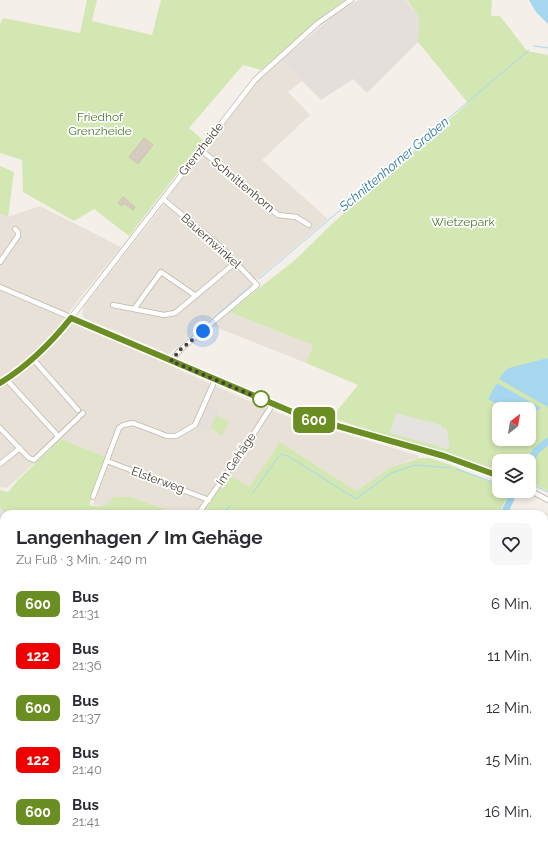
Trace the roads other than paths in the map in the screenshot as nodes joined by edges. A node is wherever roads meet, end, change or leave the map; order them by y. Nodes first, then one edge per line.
1 (351, 0) edge
2 (200, 150) junction
3 (163, 199) junction
4 (309, 225) dead end
5 (15, 229) dead end
6 (0, 262) edge
7 (236, 262) junction
8 (0, 288) edge
9 (196, 296) junction
10 (113, 305) dead end
11 (134, 309) junction
12 (71, 318) junction
13 (33, 359) junction
14 (171, 361) junction
15 (6, 379) junction
16 (215, 380) junction
17 (0, 382) edge
18 (273, 404) junction
19 (78, 410) dead end
20 (83, 413) dead end
21 (0, 428) edge
22 (58, 436) junction
23 (20, 448) junction
24 (107, 461) junction
25 (0, 464) edge
26 (492, 473) edge
27 (536, 494) edge
28 (93, 497) dead end
29 (209, 500) junction
30 (548, 500) edge
31 (201, 510) edge

1 - 2 street, Grenzheide
2 - 3 street, Grenzheide
2 - 4 street, Schnittenhorn
3 - 7 street, Bauernwinkel
3 - 12 street, Grenzheide
5 - 6 street
7 - 9 street
7 - 14 street, Bauernwinkel
8 - 12 street
9 - 11 street
9 - 11 street
10 - 11 street
12 - 13 street, Grenzheide
12 - 14 street
13 - 15 street, Grenzheide
13 - 19 street
14 - 16 street
15 - 17 street, Grenzheide
15 - 22 street
16 - 18 street
16 - 24 street
18 - 26 street
18 - 29 street, Im Gehäge
20 - 22 street
21 - 23 street
22 - 23 street
23 - 25 street
24 - 28 street
24 - 29 street, Elsterweg
27 - 30 street
29 - 31 street, Im Gehäge

